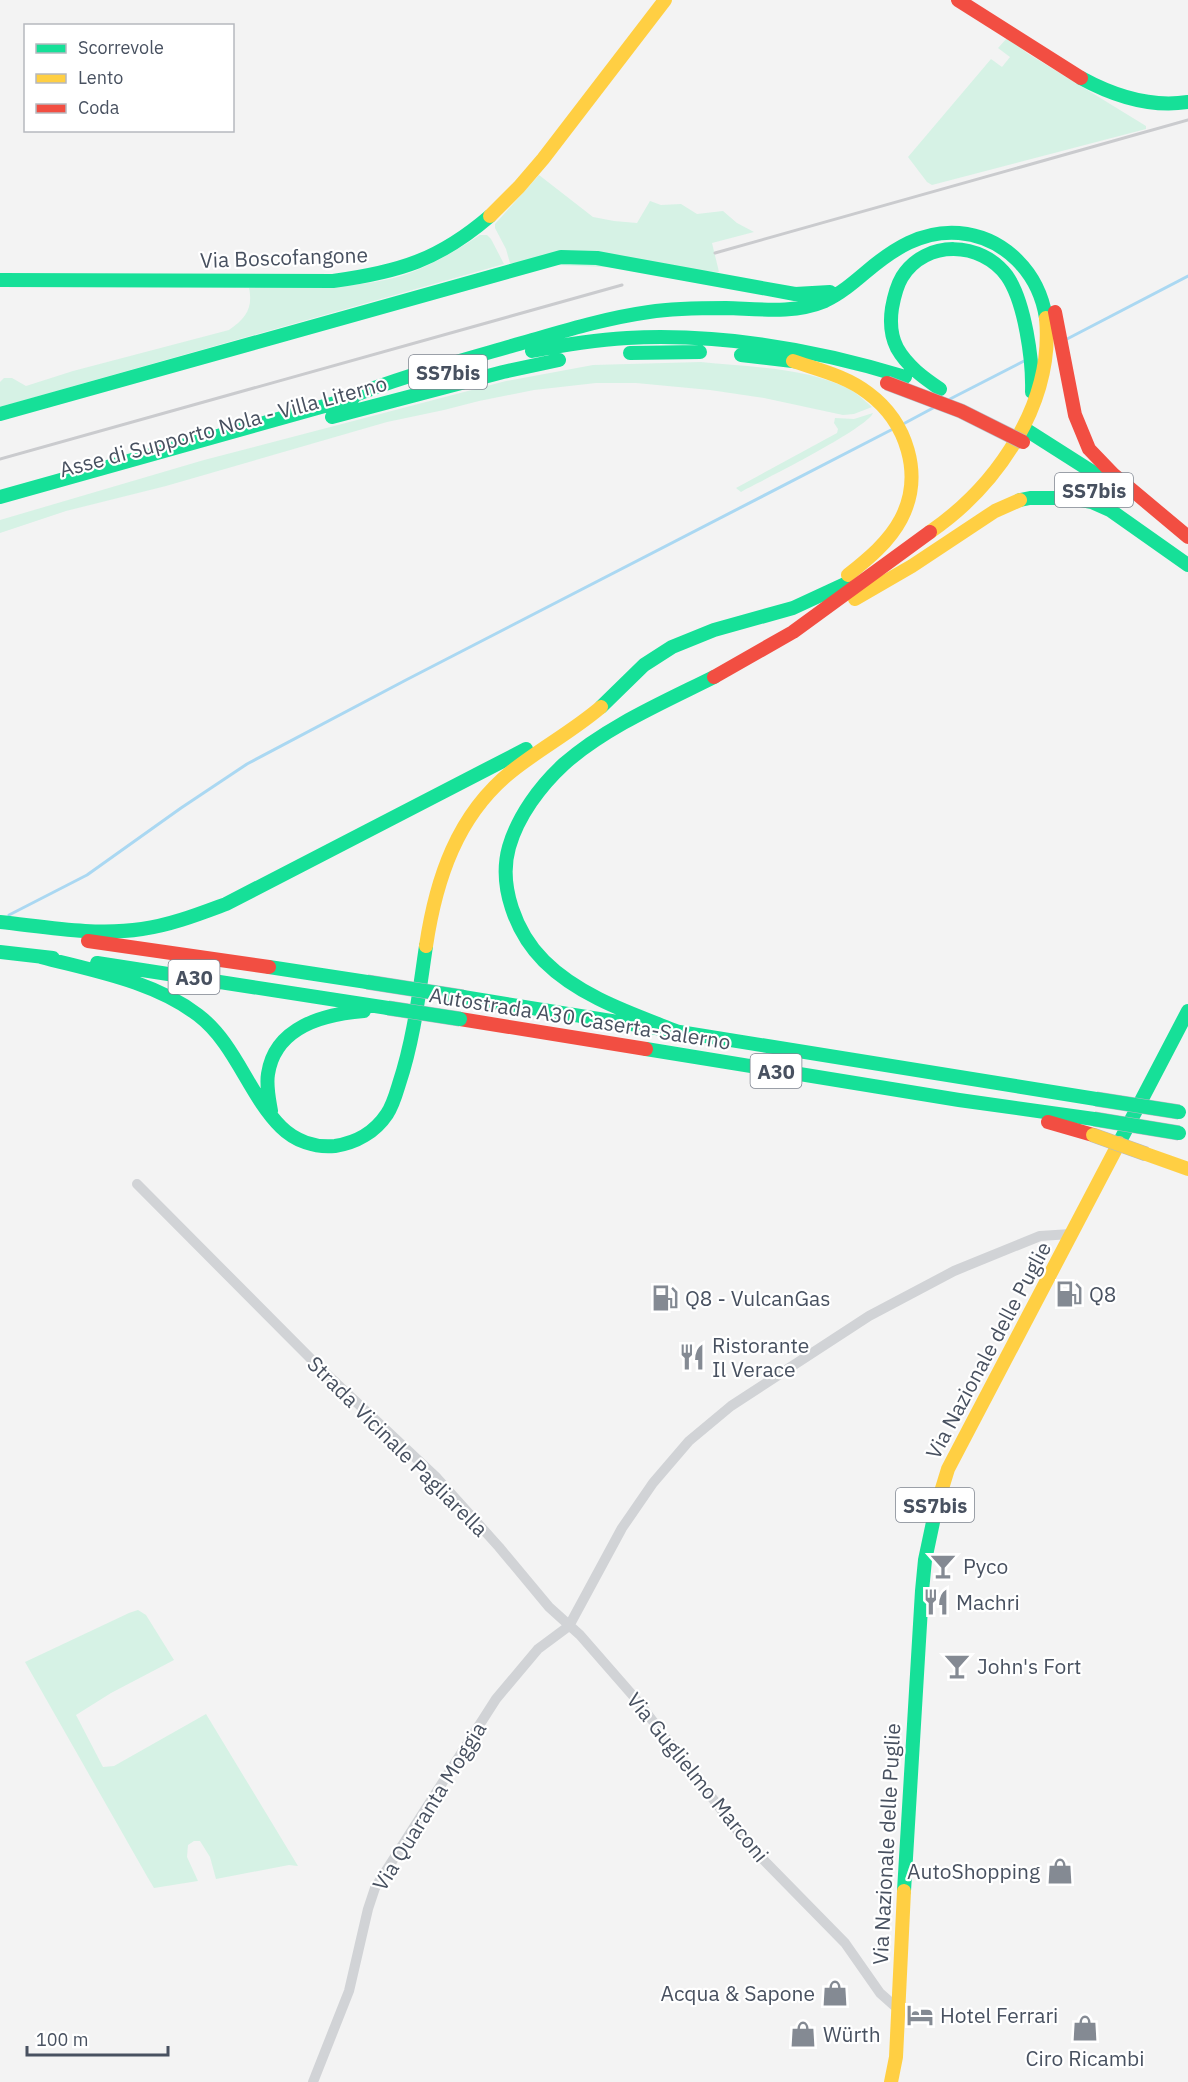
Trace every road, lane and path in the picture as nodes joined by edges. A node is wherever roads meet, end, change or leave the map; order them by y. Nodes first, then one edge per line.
1 (665, 0) edge
2 (958, 0) edge
3 (1188, 102) edge
4 (0, 280) edge
5 (858, 280) junction
6 (1049, 311) junction
7 (619, 353) dead end
8 (568, 359) dead end
9 (793, 361) junction
10 (911, 374) junction
11 (340, 401) junction
12 (0, 414) edge
13 (1025, 431) junction
14 (1092, 473) junction
15 (0, 497) edge
16 (0, 510) edge
17 (1173, 526) junction
18 (1188, 537) edge
19 (1161, 544) junction
20 (1188, 552) edge
21 (884, 564) junction
22 (1188, 565) edge
23 (809, 602) junction
24 (817, 617) junction
25 (572, 728) junction
26 (617, 728) junction
27 (537, 754) junction
28 (0, 922) edge
29 (35, 931) junction
30 (0, 932) edge
31 (0, 952) edge
32 (41, 957) junction
33 (388, 1008) junction
34 (1188, 1011) edge
35 (676, 1031) junction
36 (988, 1104) junction
37 (1184, 1113) edge
38 (272, 1117) junction
39 (1184, 1133) edge
40 (1188, 1169) edge
41 (137, 1184) dead end
42 (1071, 1234) junction
43 (569, 1626) junction
44 (898, 2009) junction
45 (896, 2057) junction
46 (313, 2082) edge
47 (891, 2082) edge
48 (901, 2082) edge

1 - 4 main road, Via Boscofangone
2 - 3 main road
5 - 6 main road
5 - 11 main road
5 - 12 main road
6 - 13 main road
6 - 17 main road
7 - 9 main road, Asse di Supporto Nola - Villa Literno / SS7bis
8 - 16 main road, Asse di Supporto Nola - Villa Literno / SS7bis
9 - 13 main road, Asse di Supporto Nola - Villa Literno / SS7bis, bridge
9 - 23 main road
10 - 11 main road, Asse di Supporto Nola - Villa Literno / SS7bis
10 - 13 main road, Asse di Supporto Nola - Villa Literno / SS7bis
10 - 13 main road
11 - 15 main road, Asse di Supporto Nola - Villa Literno / SS7bis
13 - 14 main road, Asse di Supporto Nola - Villa Literno / SS7bis
13 - 19 main road, Asse di Supporto Nola - Villa Literno / SS7bis
13 - 21 main road
14 - 17 main road, SS7bis
14 - 20 main road, SS7bis
17 - 18 main road, SS7bis
19 - 22 main road, SS7bis
19 - 24 main road
21 - 23 main road
21 - 24 main road
23 - 25 main road
24 - 26 main road
25 - 27 main road
25 - 29 main road
26 - 27 main road
26 - 35 main road
27 - 38 main road
28 - 29 main road
29 - 30 main road, Autostrada A30 Caserta-Salerno / A30
29 - 35 main road, Autostrada A30 Caserta-Salerno / A30, bridge
31 - 32 main road, Autostrada A30 Caserta-Salerno / A30
32 - 33 main road, Autostrada A30 Caserta-Salerno / A30
32 - 38 main road
33 - 36 main road, Autostrada A30 Caserta-Salerno / A30, bridge
33 - 38 main road
34 - 42 main road, Via Nazionale delle Puglie / SS7bis
35 - 37 main road, Autostrada A30 Caserta-Salerno / A30, bridge
36 - 39 main road, Autostrada A30 Caserta-Salerno / A30, bridge
36 - 40 main road, bridge
41 - 43 street, Strada Vicinale Pagliarella
42 - 43 street
42 - 44 main road, Via Nazionale delle Puglie / SS7bis
43 - 44 street, Via Guglielmo Marconi
43 - 46 street, Via Quaranta Moggia
44 - 45 main road, Via Nazionale delle Puglie / SS7bis
45 - 47 main road, Via Nazionale delle Puglie / SS7bis
45 - 48 main road, Via Nazionale delle Puglie / SS7bis

